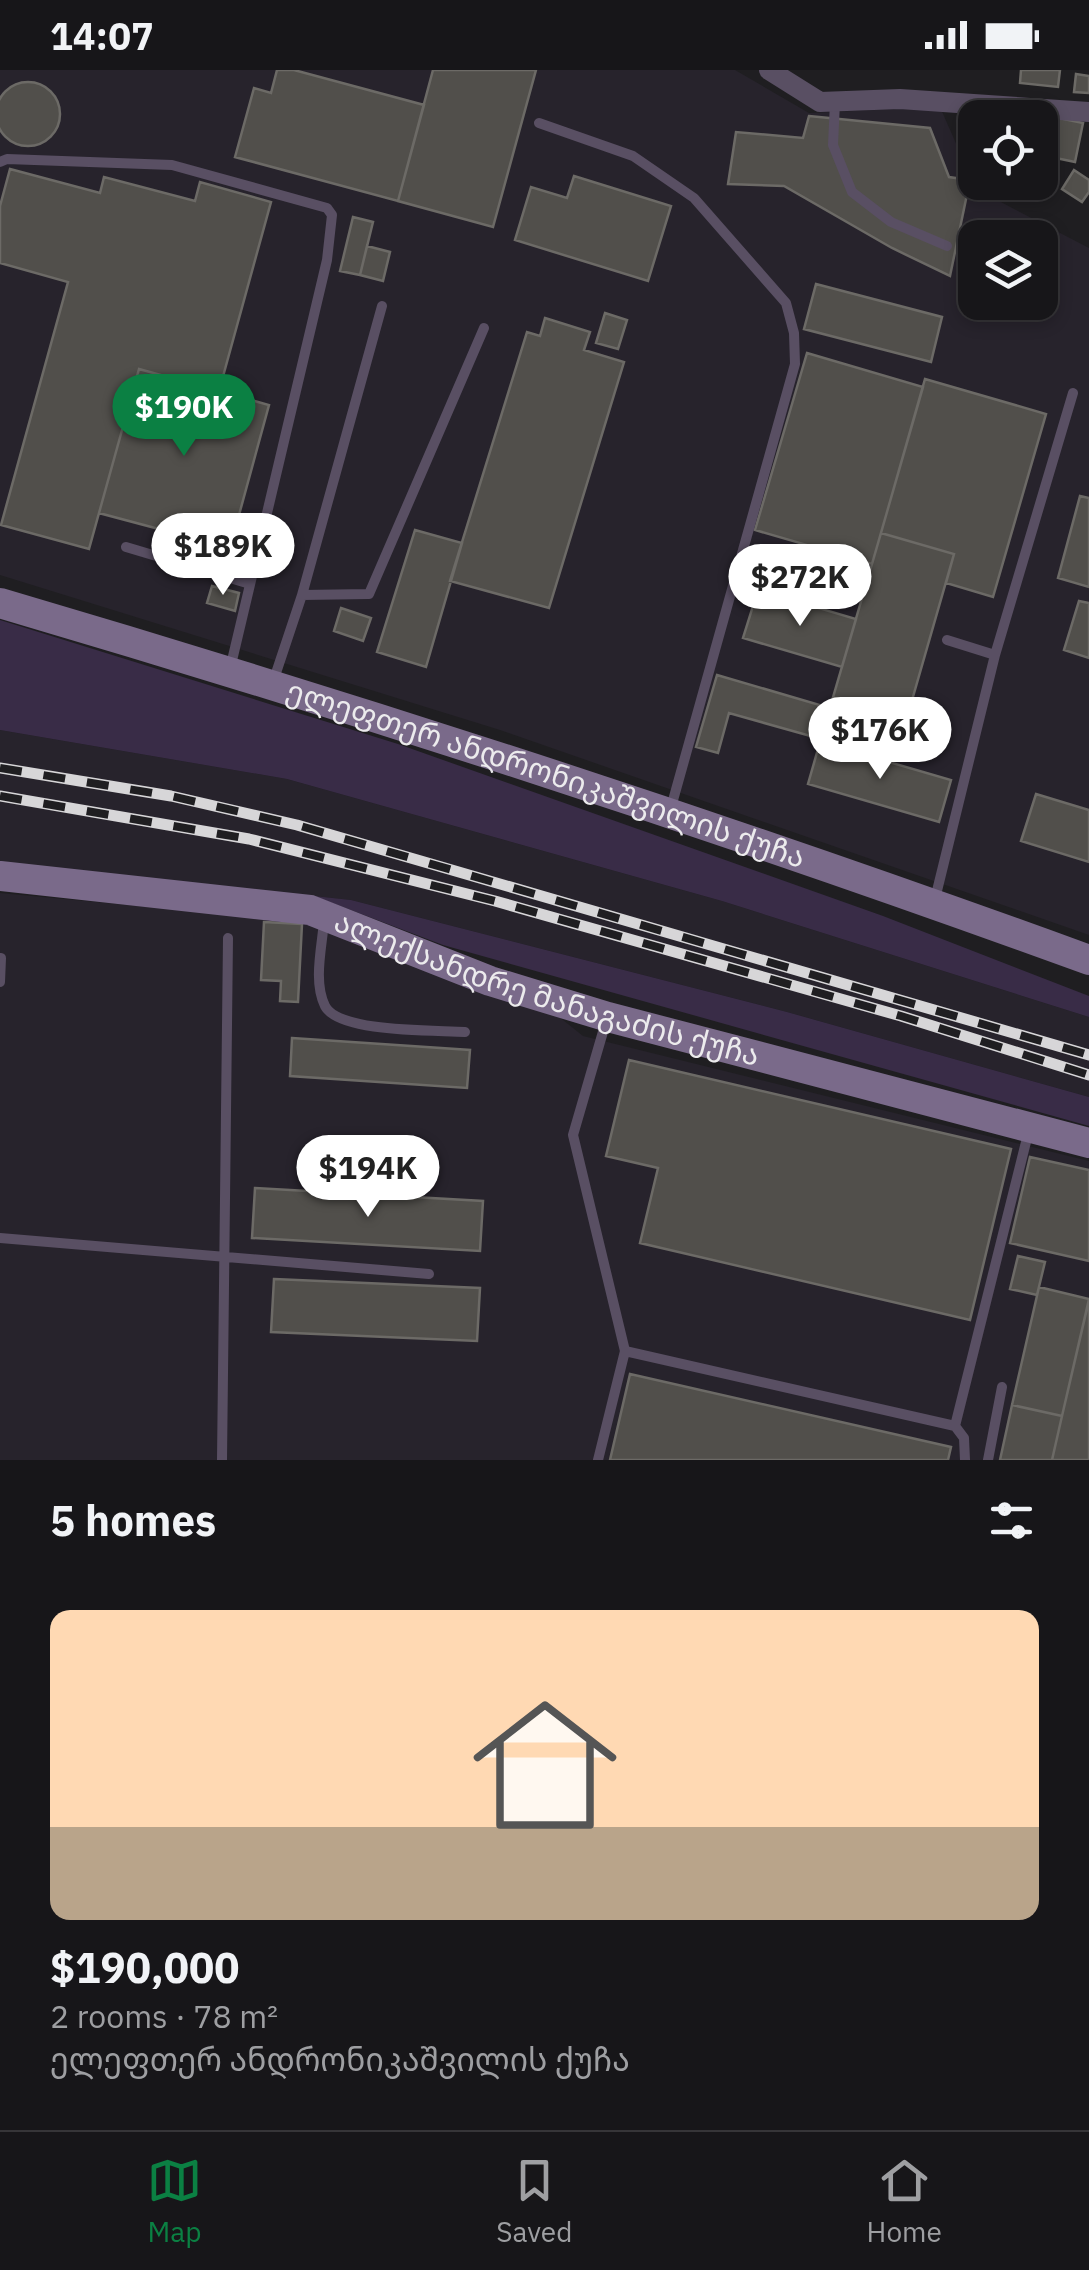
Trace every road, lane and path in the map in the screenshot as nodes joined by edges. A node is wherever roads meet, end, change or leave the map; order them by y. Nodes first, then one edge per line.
1 (769, 70) edge
2 (835, 101) junction
3 (1089, 112) edge
4 (539, 122) dead end
5 (0, 162) edge
6 (947, 246) dead end
7 (382, 306) dead end
8 (484, 328) dead end
9 (1074, 393) dead end
10 (126, 547) dead end
11 (250, 584) junction
12 (302, 595) junction
13 (0, 602) edge
14 (947, 640) dead end
15 (995, 655) junction
16 (230, 670) junction
17 (272, 684) junction
18 (670, 812) junction
19 (0, 876) edge
20 (934, 904) junction
21 (325, 915) junction
22 (228, 938) dead end
23 (1, 958) edge
24 (1089, 960) edge
25 (0, 982) edge
26 (608, 1017) junction
27 (465, 1032) dead end
28 (1030, 1128) junction
29 (1089, 1143) edge
30 (0, 1238) edge
31 (222, 1256) junction
32 (430, 1274) dead end
33 (625, 1352) junction
34 (1002, 1387) dead end
35 (955, 1426) junction
36 (222, 1460) edge
37 (598, 1460) edge
38 (965, 1460) edge
39 (988, 1460) edge

1 - 2 street
2 - 3 street
2 - 6 lane
4 - 18 lane
5 - 11 lane
7 - 12 lane
8 - 12 lane
9 - 15 lane
10 - 11 lane
11 - 16 lane
12 - 17 lane
13 - 16 main road, ელეფთერ ანდრონიკაშვილის ქუჩა
14 - 15 lane
15 - 20 lane
16 - 17 main road, ელეფთერ ანდრონიკაშვილის ქუჩა
17 - 18 main road, ელეფთერ ანდრონიკაშვილის ქუჩა
18 - 20 main road, ელეფთერ ანდრონიკაშვილის ქუჩა
19 - 21 main road, ალექსანდრე მანაგაძის ქუჩა
20 - 24 main road, ელეფთერ ანდრონიკაშვილის ქუჩა
21 - 26 main road, ალექსანდრე მანაგაძის ქუჩა
21 - 27 lane
22 - 31 lane
23 - 25 lane
26 - 28 main road, ალექსანდრე მანაგაძის ქუჩა
26 - 33 lane
28 - 29 main road, ალექსანდრე მანაგაძის ქუჩა
28 - 35 lane
30 - 31 lane
31 - 32 lane
31 - 36 lane
33 - 35 lane
33 - 37 lane
34 - 39 lane
35 - 38 lane

